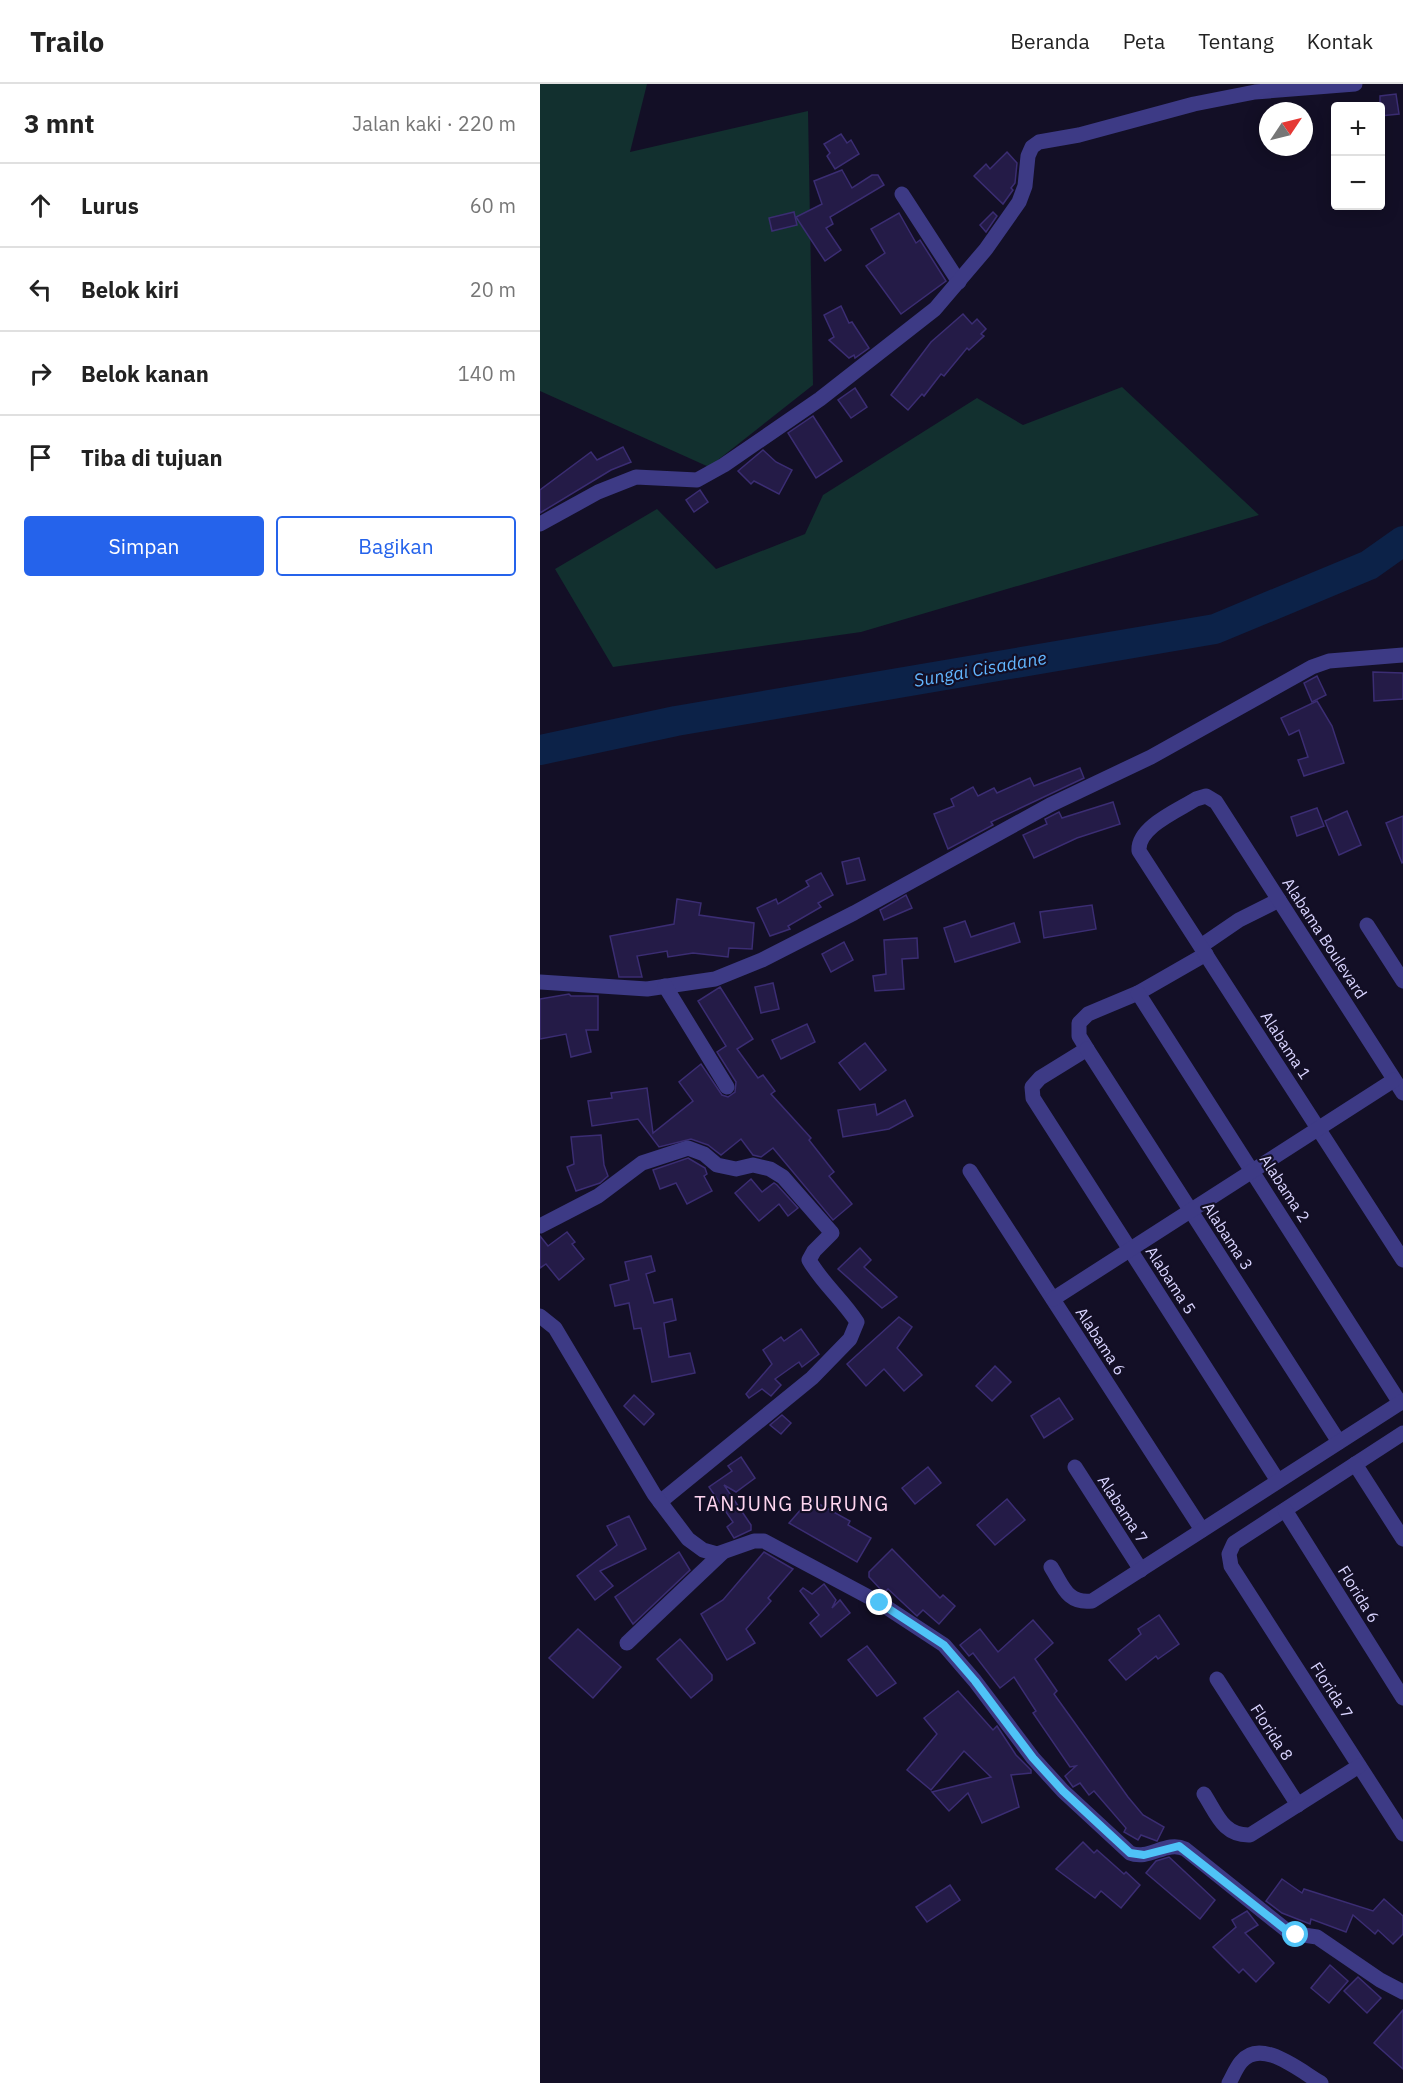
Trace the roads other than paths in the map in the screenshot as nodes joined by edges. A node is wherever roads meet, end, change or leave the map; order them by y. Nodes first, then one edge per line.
1 (1355, 84) edge
2 (902, 194) dead end
3 (959, 282) junction
4 (540, 524) edge
5 (1403, 654) edge
6 (1139, 850) joint
7 (1279, 900) junction
8 (1367, 925) dead end
9 (1204, 950) junction
10 (1403, 981) edge
11 (540, 982) edge
12 (665, 986) junction
13 (1138, 993) junction
14 (1087, 1049) junction
15 (1394, 1080) junction
16 (727, 1087) dead end
17 (1403, 1093) edge
18 (1318, 1128) junction
19 (970, 1171) dead end
20 (1252, 1171) junction
21 (1191, 1211) junction
22 (540, 1226) edge
23 (1130, 1250) junction
24 (1403, 1260) edge
25 (1053, 1299) junction
26 (540, 1316) edge
27 (1402, 1402) edge
28 (1403, 1433) edge
29 (1339, 1442) junction
30 (1355, 1464) junction
31 (1075, 1467) dead end
32 (1278, 1481) junction
33 (660, 1502) junction
34 (1285, 1510) junction
35 (1202, 1530) junction
36 (1403, 1539) edge
37 (722, 1553) junction
38 (1051, 1567) dead end
39 (1141, 1570) junction
40 (627, 1643) dead end
41 (1217, 1679) dead end
42 (1403, 1698) edge
43 (1359, 1766) junction
44 (1204, 1794) dead end
45 (1298, 1805) junction
46 (1403, 1834) edge
47 (1403, 1992) edge
48 (1229, 2083) edge
49 (1321, 2083) edge

1 - 3 street
2 - 3 street
3 - 4 street
5 - 12 street
6 - 7 street, Alabama Boulevard
6 - 9 street, Alabama 1
7 - 9 street
7 - 15 street, Alabama Boulevard
8 - 10 street
9 - 13 street
9 - 18 street, Alabama 1
11 - 12 street
12 - 16 street
13 - 14 street, Alabama 3
13 - 20 street, Alabama 2
14 - 21 street, Alabama 3
14 - 23 street, Alabama 5
15 - 17 street, Alabama Boulevard
15 - 18 street
18 - 20 street
18 - 24 street, Alabama 1
19 - 25 street, Alabama 6
20 - 21 street
20 - 27 street, Alabama 2
21 - 23 street
21 - 29 street, Alabama 3
22 - 33 street
23 - 25 street
23 - 32 street, Alabama 5
25 - 35 street, Alabama 6
26 - 33 street
27 - 29 street
28 - 30 street
29 - 32 street
30 - 34 street
30 - 36 street
31 - 39 street, Alabama 7
32 - 35 street
33 - 37 street
34 - 42 street, Florida 6
34 - 43 street, Florida 7
35 - 39 street
37 - 40 street
37 - 47 street
38 - 39 street
41 - 45 street, Florida 8
43 - 45 street
43 - 46 street, Florida 7
44 - 45 street
48 - 49 street

